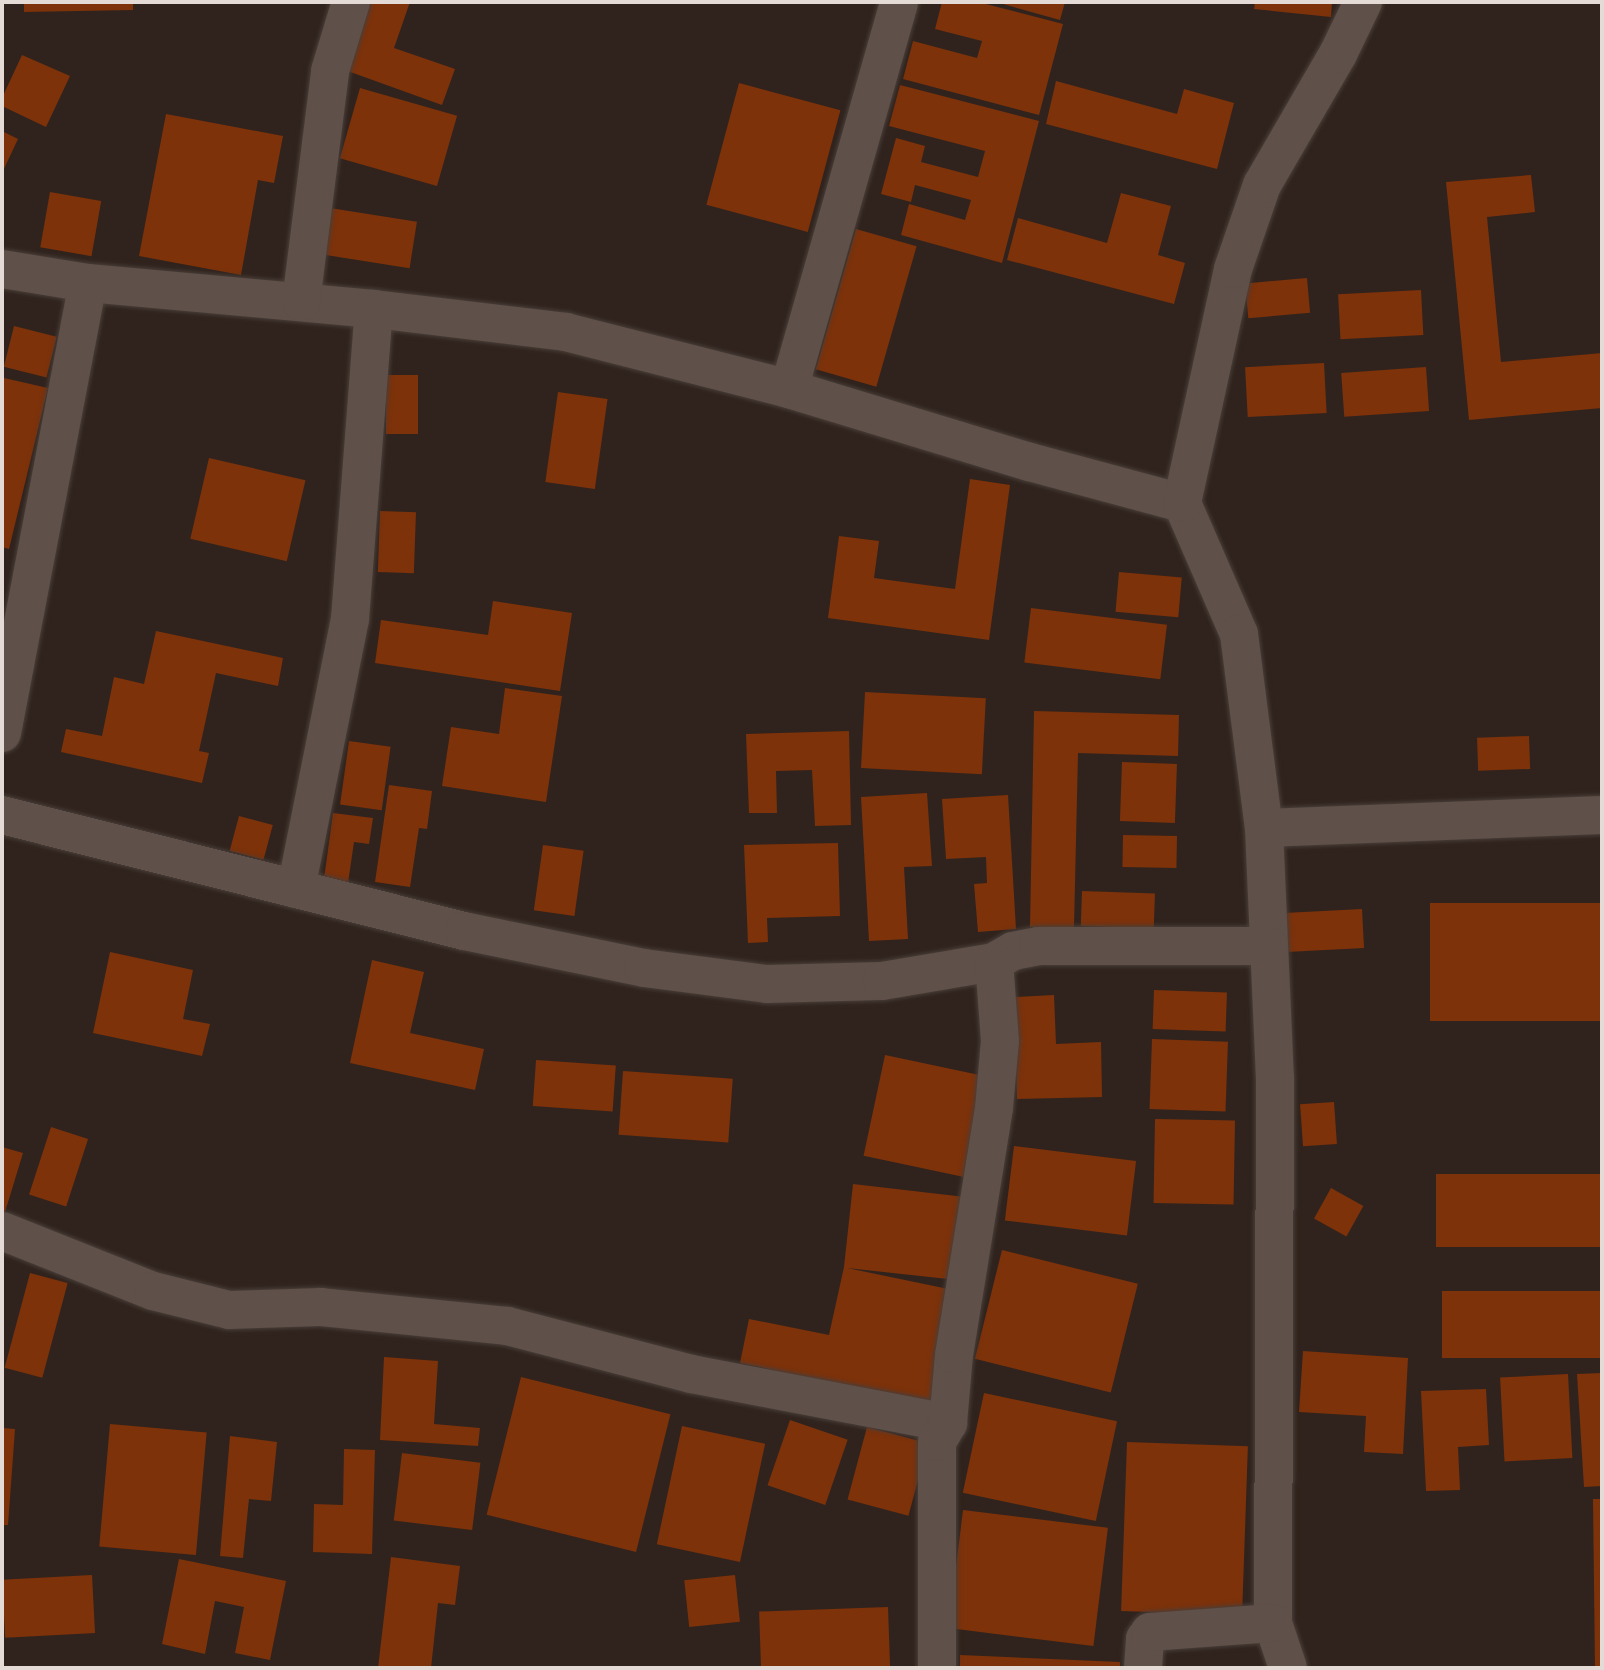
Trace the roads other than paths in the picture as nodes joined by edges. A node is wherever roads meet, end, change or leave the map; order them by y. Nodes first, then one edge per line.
1 (351, 2) edge
2 (900, 2) edge
3 (1363, 2) edge
4 (2, 269) edge
5 (88, 283) junction
6 (301, 302) junction
7 (374, 310) junction
8 (789, 389) junction
9 (1182, 503) junction
10 (2, 733) edge
11 (2, 815) edge
12 (1602, 815) edge
13 (1264, 828) junction
14 (296, 889) junction
15 (1269, 947) junction
16 (995, 962) junction
17 (2, 1231) edge
18 (948, 1423) junction
19 (1273, 1623) junction
20 (937, 1668) edge
21 (1143, 1668) edge
22 (1288, 1668) edge

1 - 6 street
2 - 8 street
3 - 9 street
4 - 5 street
5 - 6 street
5 - 10 street
6 - 7 street
7 - 8 street
7 - 14 street
8 - 9 street
9 - 13 street
11 - 14 street
12 - 13 street
13 - 15 street
14 - 16 street
15 - 16 street
15 - 19 street
16 - 18 street
17 - 18 street
18 - 20 street
19 - 21 street
19 - 22 street

